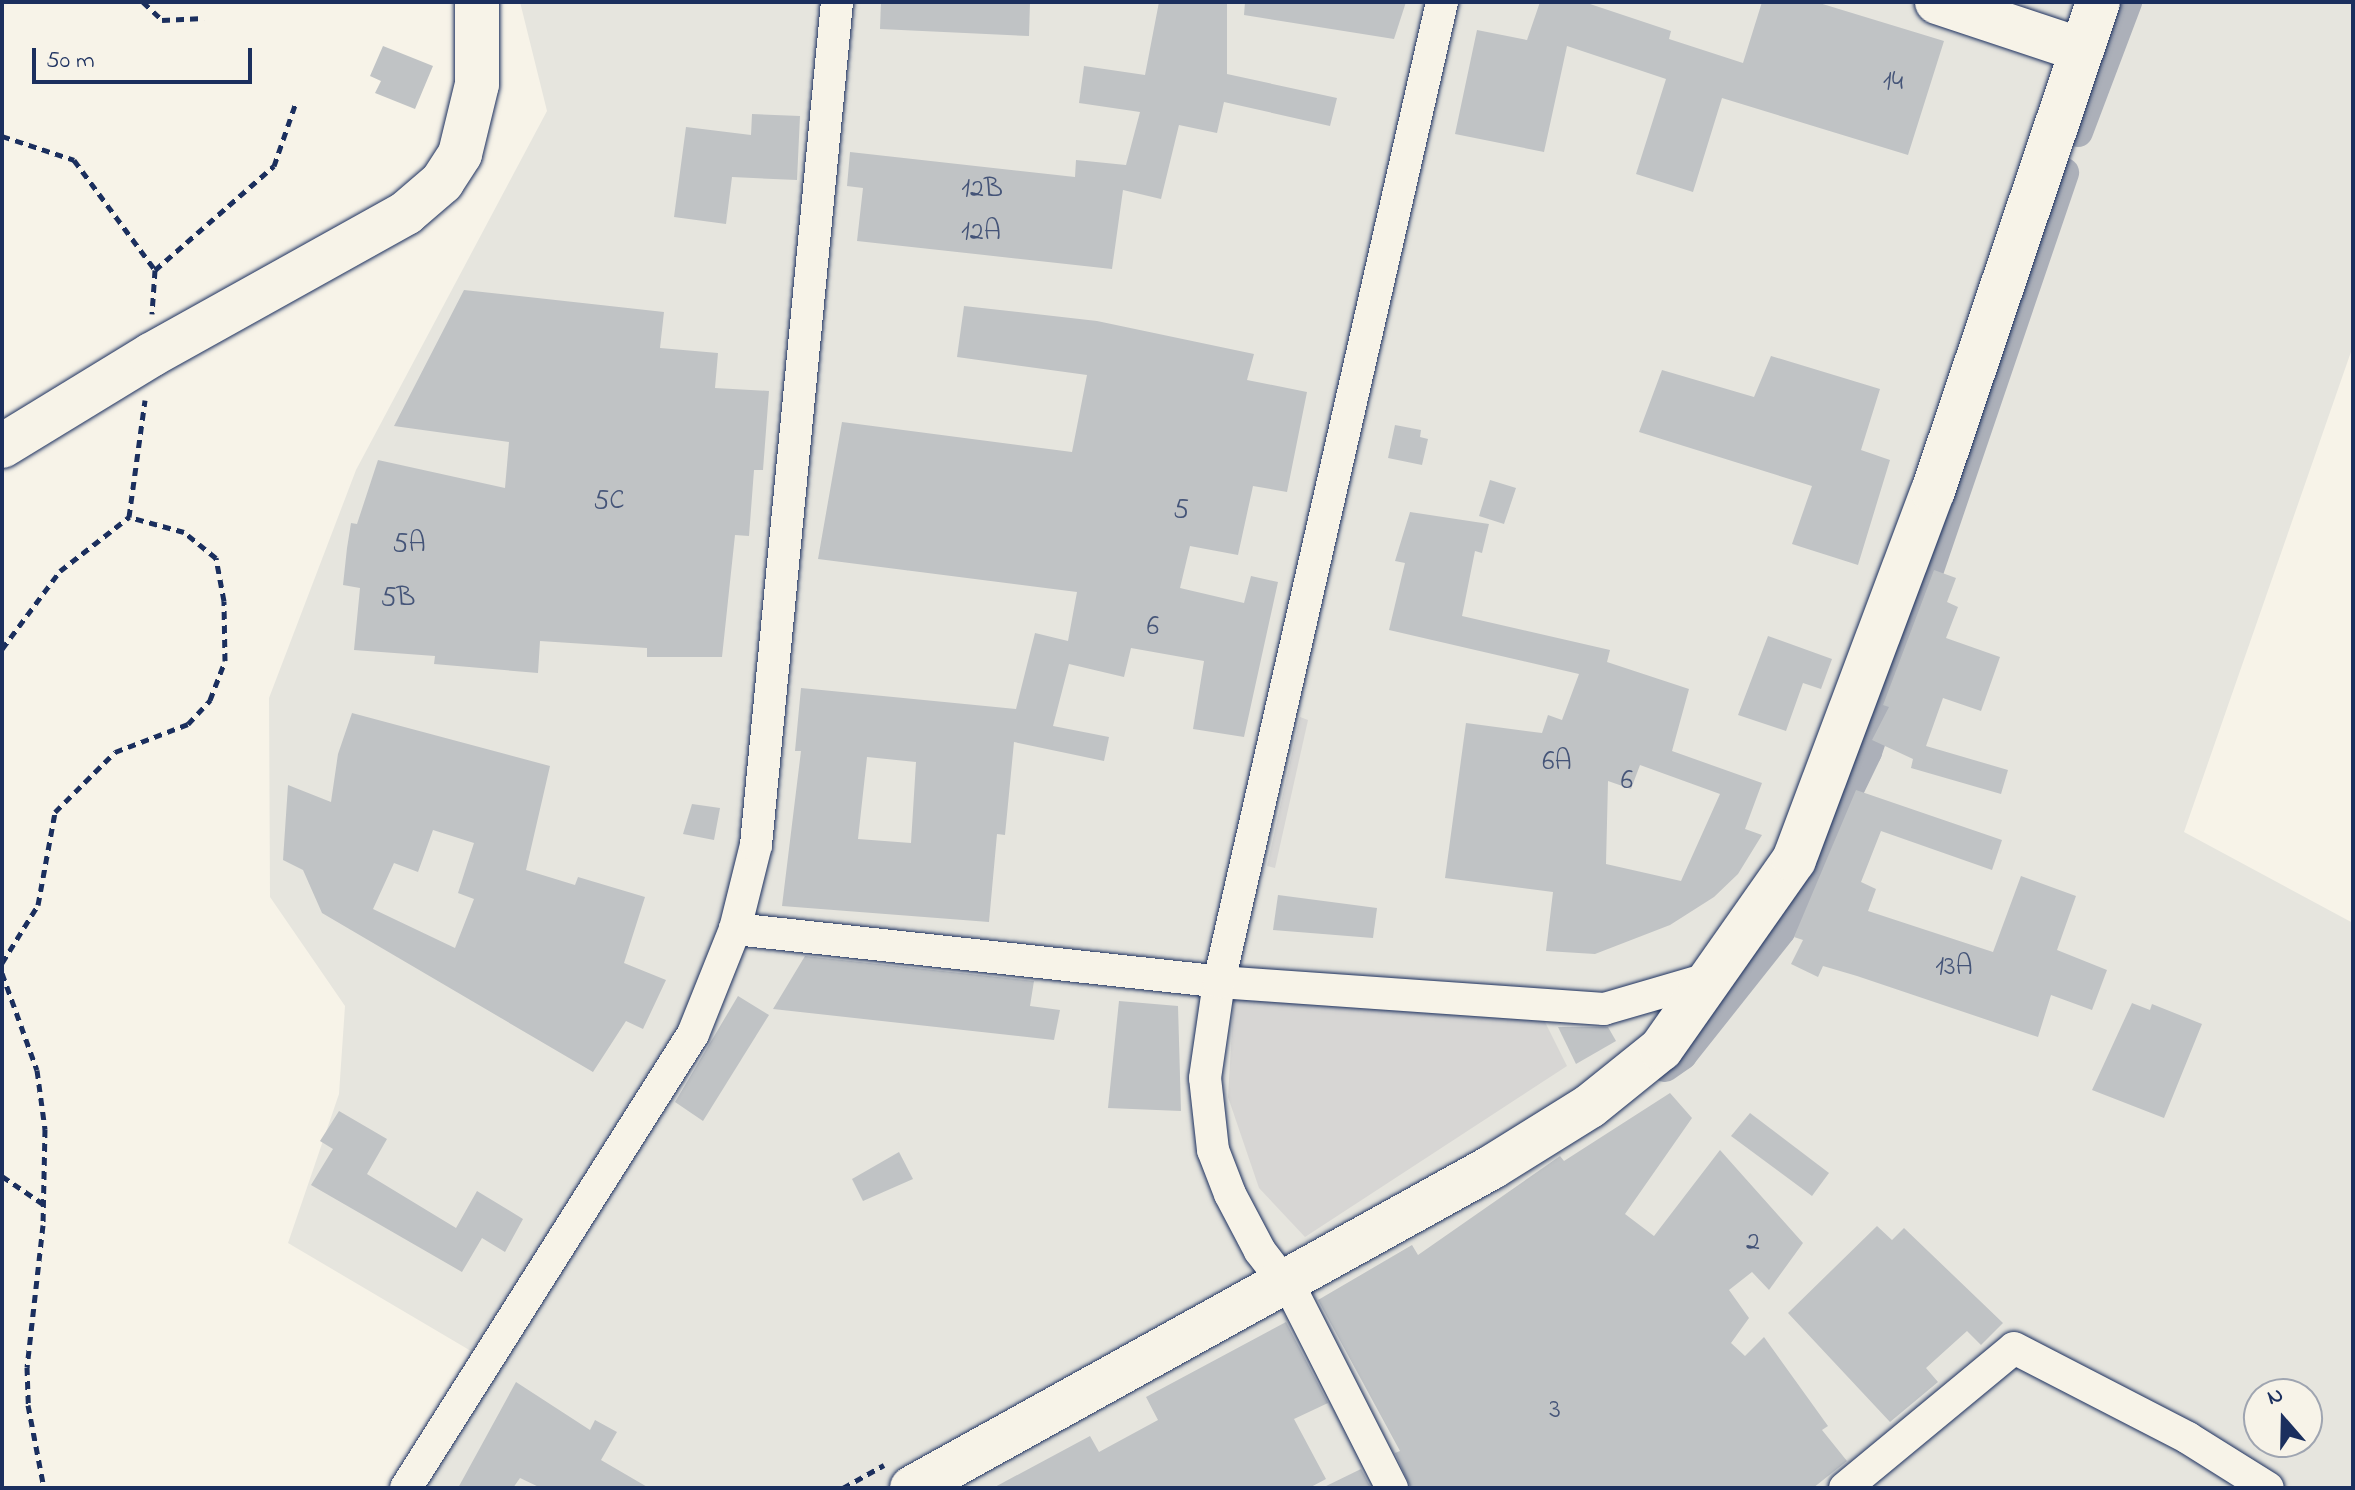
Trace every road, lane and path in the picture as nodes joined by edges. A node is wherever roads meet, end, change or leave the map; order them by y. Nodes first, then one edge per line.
1 (143, 2) edge
2 (477, 2) edge
3 (837, 2) edge
4 (1442, 2) edge
5 (1937, 2) edge
6 (2098, 2) edge
7 (204, 18) dead end
8 (2081, 50) junction
9 (296, 102) dead end
10 (2, 136) edge
11 (74, 160) dead end
12 (155, 270) dead end
13 (2, 446) edge
14 (129, 517) dead end
15 (735, 929) junction
16 (2, 963) edge
17 (2, 973) edge
18 (1714, 977) junction
19 (1219, 982) junction
20 (2, 1176) edge
21 (44, 1205) junction
22 (1282, 1281) junction
23 (905, 1473) edge
24 (44, 1488) edge
25 (406, 1488) edge
26 (843, 1488) edge
27 (1392, 1488) edge
28 (1845, 1488) edge
29 (2268, 1488) edge

1 - 7 path
2 - 13 street
3 - 15 street
4 - 19 street
5 - 8 street
6 - 8 street
8 - 18 street
9 - 12 path
10 - 11 path
14 - 16 path
15 - 19 street
15 - 25 street
17 - 21 path
18 - 19 street
18 - 22 street
19 - 22 street
20 - 21 path
21 - 24 path
22 - 23 street
22 - 27 street
23 - 26 path
28 - 29 street

